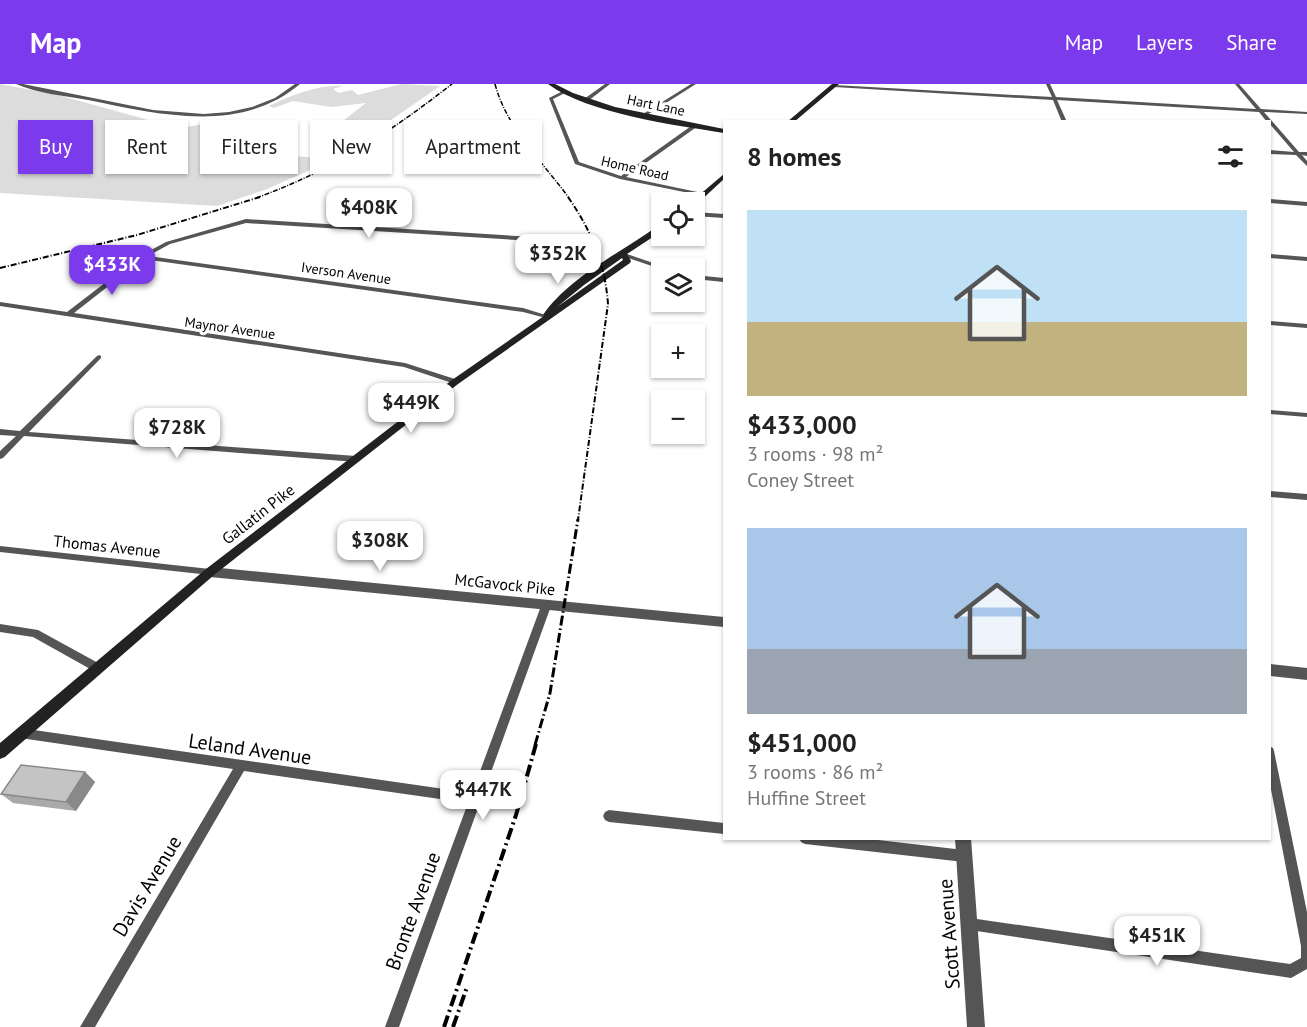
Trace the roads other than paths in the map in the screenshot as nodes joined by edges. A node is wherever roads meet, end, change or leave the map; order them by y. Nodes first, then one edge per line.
1 (18, 84) edge
2 (298, 84) edge
3 (551, 84) edge
4 (608, 84) edge
5 (694, 84) edge
6 (1048, 84) edge
7 (1237, 84) edge
8 (835, 85) edge
9 (565, 92) junction
10 (1055, 99) junction
11 (586, 100) junction
12 (1260, 111) junction
13 (1307, 113) edge
14 (645, 114) junction
15 (792, 120) edge
16 (1064, 120) edge
17 (1268, 120) edge
18 (1271, 123) edge
19 (696, 125) junction
20 (723, 131) edge
21 (1271, 152) edge
22 (1298, 154) junction
23 (1307, 154) edge
24 (1307, 164) edge
25 (723, 177) edge
26 (622, 178) junction
27 (688, 192) edge
28 (705, 192) edge
29 (1271, 201) edge
30 (1307, 204) edge
31 (705, 215) edge
32 (723, 216) edge
33 (651, 235) edge
34 (624, 255) junction
35 (1271, 256) edge
36 (142, 257) junction
37 (1307, 259) edge
38 (651, 264) edge
39 (595, 273) junction
40 (705, 278) edge
41 (723, 279) edge
42 (0, 304) edge
43 (67, 315) junction
44 (546, 316) junction
45 (1271, 323) edge
46 (1307, 326) edge
47 (99, 357) dead end
48 (455, 382) junction
49 (1271, 412) edge
50 (1307, 415) edge
51 (0, 432) edge
52 (23, 434) junction
53 (0, 456) edge
54 (356, 459) junction
55 (1271, 494) edge
56 (1307, 497) edge
57 (0, 549) edge
58 (210, 572) junction
59 (546, 606) junction
60 (723, 622) edge
61 (0, 628) edge
62 (96, 667) junction
63 (1271, 670) edge
64 (1307, 674) edge
65 (20, 733) junction
66 (0, 752) edge
67 (1271, 760) edge
68 (241, 765) junction
69 (475, 799) junction
70 (609, 816) dead end
71 (723, 829) edge
72 (823, 840) edge
73 (963, 840) edge
74 (964, 856) junction
75 (970, 924) junction
76 (1307, 944) edge
77 (1307, 948) edge
78 (87, 1027) edge
79 (392, 1027) edge
80 (976, 1027) edge

1 - 2 street
3 - 9 main road, Hart Lane
4 - 11 street
5 - 14 street
6 - 10 street
7 - 12 street
8 - 10 street
8 - 15 main road
9 - 11 main road, Hart Lane
9 - 26 street, Home Road
10 - 12 street
10 - 16 street
11 - 14 main road, Hart Lane
12 - 13 street
12 - 17 street
14 - 19 main road, Hart Lane
18 - 22 street
19 - 20 main road, Hart Lane
19 - 26 street
21 - 22 street
22 - 23 street
22 - 24 street
25 - 28 main road
26 - 27 street, Home Road
29 - 30 street
31 - 32 street
33 - 34 main road, Gallatin Pike
34 - 38 street
34 - 39 main road, Gallatin Pike
34 - 44 main road, Gallatin Pike
35 - 37 street
36 - 39 street
36 - 43 street
36 - 44 street, Iverson Avenue
39 - 44 main road, Gallatin Pike
40 - 41 street
42 - 43 street, Maynor Avenue
43 - 48 street, Maynor Avenue
44 - 48 main road, Gallatin Pike
45 - 46 street
47 - 52 street
48 - 54 main road, Gallatin Pike
49 - 50 street
51 - 52 street
52 - 53 street
52 - 54 street
54 - 58 main road, Gallatin Pike
55 - 56 street
57 - 58 street, Thomas Avenue
58 - 59 street, McGavock Pike
58 - 62 main road, Gallatin Pike
59 - 60 street, McGavock Pike
59 - 69 street, Bronte Avenue
61 - 62 street
62 - 65 main road, Gallatin Pike
63 - 64 street
65 - 66 main road, Gallatin Pike
65 - 68 street, Leland Avenue
67 - 76 street
68 - 69 street, Leland Avenue
68 - 78 street, Davis Avenue
69 - 79 street, Bronte Avenue
70 - 71 street
72 - 74 street
73 - 74 street, Scott Avenue
74 - 75 street, Scott Avenue
75 - 77 street
75 - 80 street, Scott Avenue

